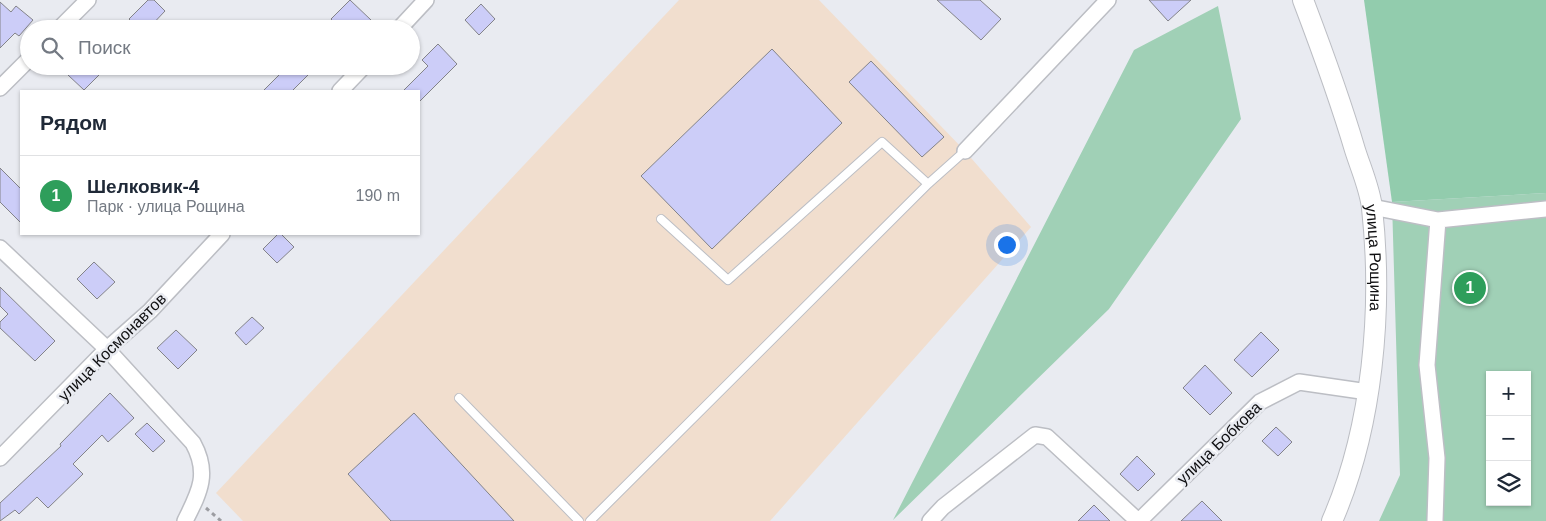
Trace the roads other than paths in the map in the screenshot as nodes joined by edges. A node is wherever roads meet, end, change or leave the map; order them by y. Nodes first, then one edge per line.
1 (88, 0) edge
2 (426, 0) edge
3 (1108, 0) edge
4 (1303, 0) edge
5 (68, 20) edge
6 (407, 20) edge
7 (20, 68) edge
8 (355, 75) edge
9 (0, 88) edge
10 (341, 90) edge
11 (965, 151) joint
12 (928, 184) junction
13 (1372, 207) junction
14 (1546, 209) edge
15 (661, 219) dead end
16 (1438, 220) junction
17 (221, 235) edge
18 (0, 248) edge
19 (107, 349) junction
20 (1368, 392) junction
21 (459, 398) dead end
22 (0, 458) edge
23 (185, 521) edge
24 (579, 521) edge
25 (590, 521) edge
26 (930, 521) edge
27 (1138, 521) edge
28 (1332, 521) edge
29 (1435, 521) edge

1 - 5 street
2 - 6 street
3 - 11 street
4 - 13 street, улица Рощина
7 - 9 street
8 - 10 street
11 - 12 lane
12 - 15 lane
12 - 25 lane
13 - 16 street
13 - 20 street, улица Рощина
14 - 16 street
16 - 29 street
17 - 19 street, улица Космонавтов
18 - 19 street
19 - 22 street, улица Космонавтов
19 - 23 street
20 - 27 street, улица Бобкова
20 - 28 street, улица Рощина
21 - 24 lane
26 - 27 street

